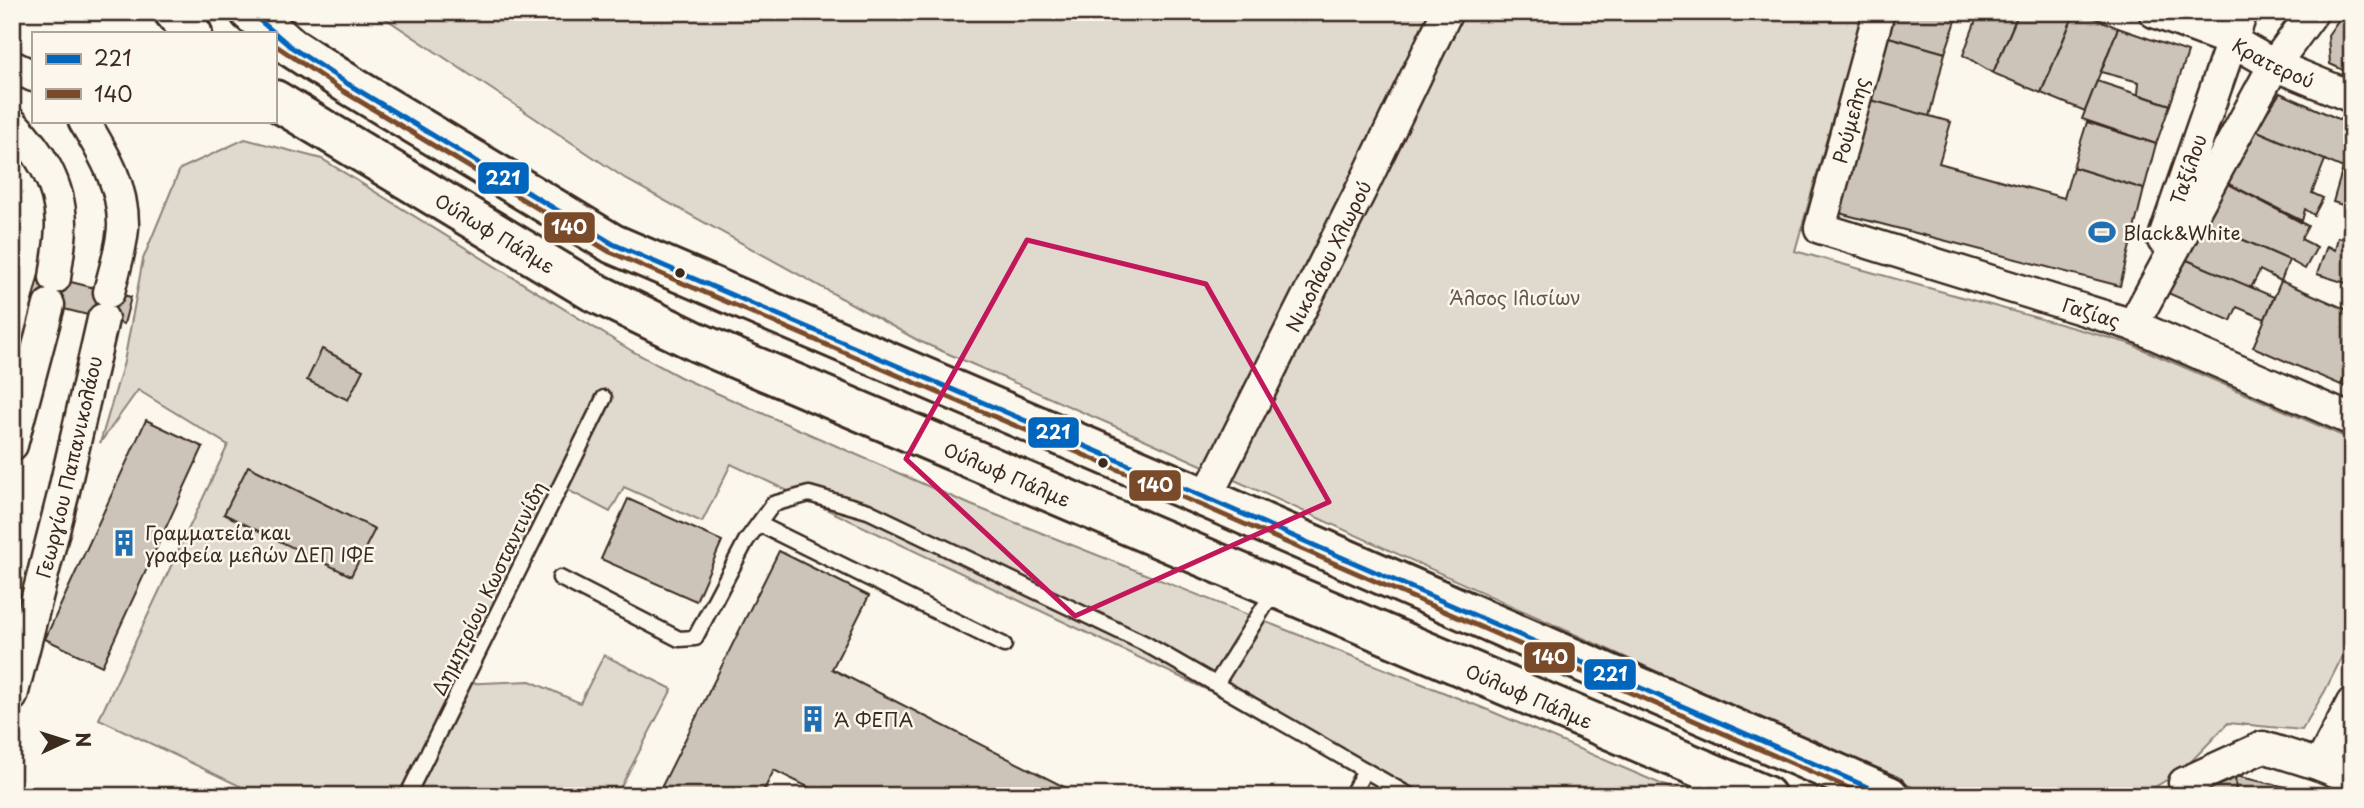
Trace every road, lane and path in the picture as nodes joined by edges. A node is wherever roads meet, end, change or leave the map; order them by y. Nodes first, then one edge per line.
1 (174, 12) edge
2 (250, 12) edge
3 (1447, 12) edge
4 (1879, 12) edge
5 (2154, 12) edge
6 (2242, 12) edge
7 (2313, 12) edge
8 (191, 32) edge
9 (273, 32) edge
10 (276, 34) edge
11 (2232, 41) junction
12 (2274, 65) junction
13 (12, 66) edge
14 (32, 76) edge
15 (2352, 97) edge
16 (276, 101) edge
17 (85, 122) edge
18 (12, 123) edge
19 (1821, 228) joint
20 (2133, 325) junction
21 (604, 398) dead end
22 (2352, 420) edge
23 (12, 445) edge
24 (1206, 498) junction
25 (759, 524) junction
26 (560, 578) dead end
27 (1277, 586) junction
28 (1004, 645) dead end
29 (1216, 684) junction
30 (12, 696) edge
31 (2352, 703) edge
32 (2320, 765) junction
33 (1365, 770) junction
34 (2352, 778) edge
35 (2184, 783) dead end
36 (407, 796) edge
37 (1351, 796) edge
38 (1409, 796) edge
39 (1766, 796) edge
40 (1888, 796) edge

1 - 8 main road
2 - 9 main road
3 - 24 street, Νικολάου Χλωρού
4 - 19 street, Ρούμελης
5 - 11 street, Κρατερού
6 - 11 street, Ταξίλου
7 - 12 street, Ταξίλου
10 - 24 main road
11 - 12 street, Κρατερού
11 - 20 street, Ταξίλου
12 - 15 street, Κρατερού
12 - 20 street, Ταξίλου
13 - 14 street
16 - 27 main road, Ούλωφ Πάλμε
17 - 30 street, Γεωργίου Παπανικολάου
18 - 23 street
19 - 20 street, Γαζίας
20 - 22 street, Γαζίας
21 - 36 lane, Δημητρίου Κωσταντινίδη
24 - 40 main road
25 - 26 lane
25 - 28 lane
25 - 29 lane
27 - 29 lane
27 - 39 main road, Ούλωφ Πάλμε
29 - 33 lane
31 - 32 street
32 - 34 street
32 - 35 street
33 - 37 lane
33 - 38 lane

